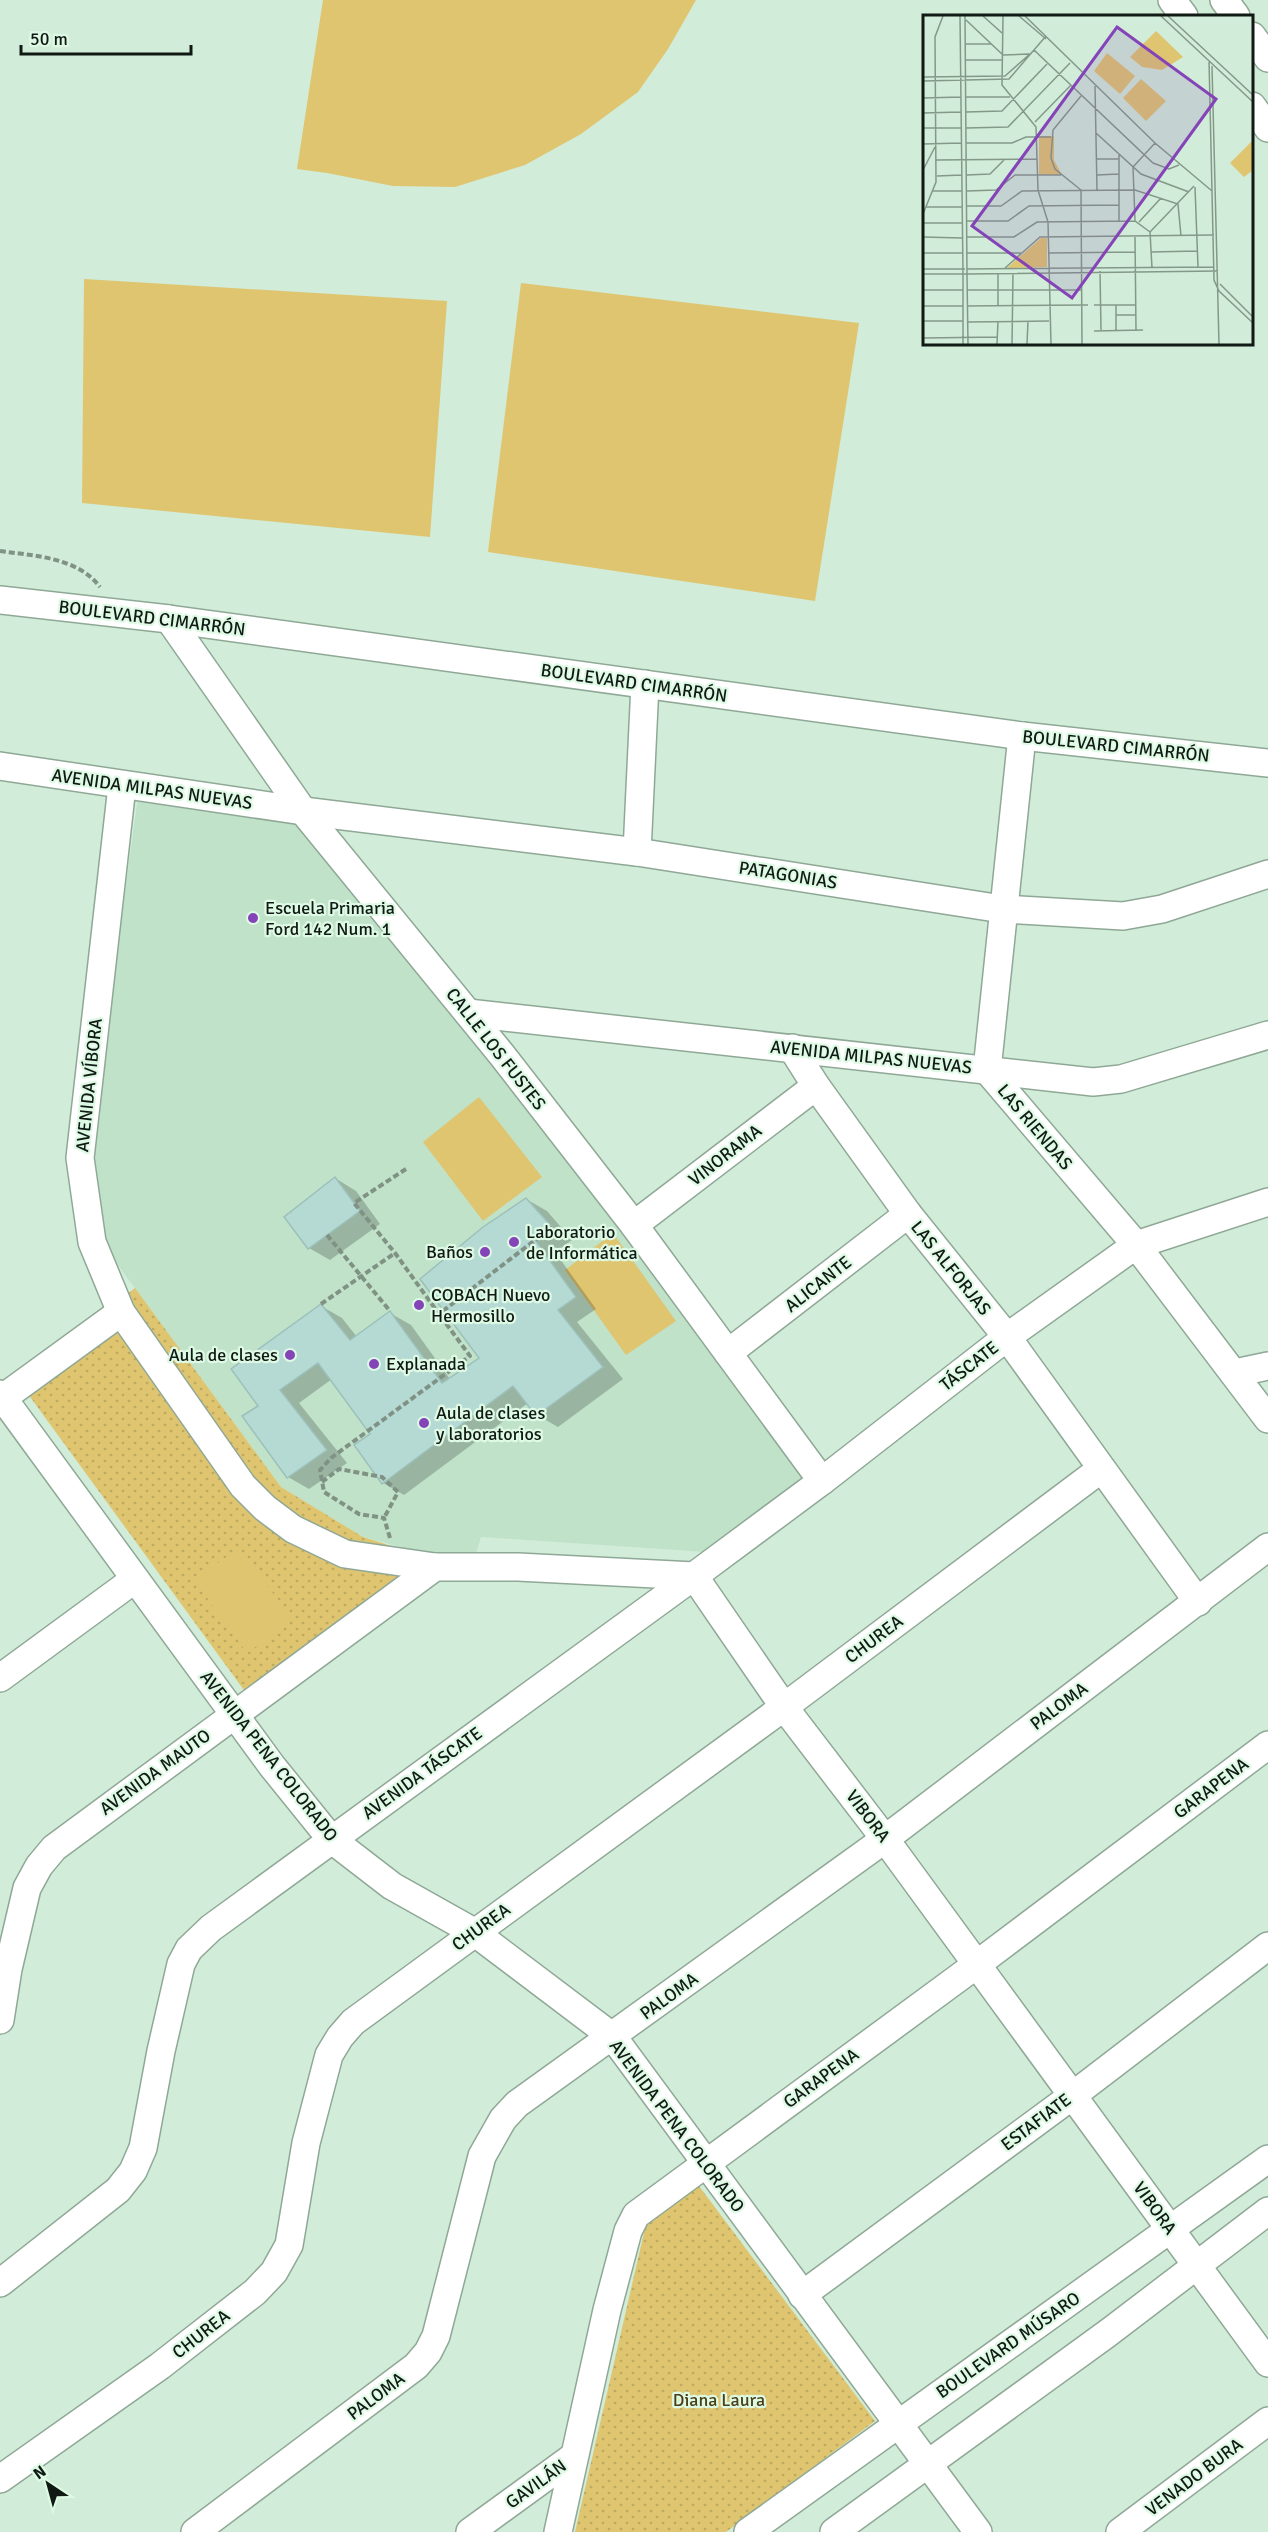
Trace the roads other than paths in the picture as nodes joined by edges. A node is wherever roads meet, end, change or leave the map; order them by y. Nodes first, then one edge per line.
1 (1172, 0) edge
2 (1224, 0) edge
3 (1183, 15) edge
4 (1235, 15) edge
5 (1253, 39) edge
6 (1268, 58) edge
7 (1253, 109) edge
8 (1268, 128) edge
9 (0, 600) edge
10 (168, 619) junction
11 (645, 684) junction
12 (1022, 736) junction
13 (1268, 763) edge
14 (0, 766) edge
15 (122, 786) junction
16 (303, 811) junction
17 (637, 852) junction
18 (1268, 874) edge
19 (1002, 909) junction
20 (468, 1013) junction
21 (1268, 1035) edge
22 (792, 1048) junction
23 (987, 1070) junction
24 (816, 1086) junction
25 (1268, 1202) edge
26 (908, 1214) junction
27 (634, 1225) junction
28 (1136, 1245) junction
29 (121, 1312) junction
30 (1007, 1337) junction
31 (728, 1353) junction
32 (1268, 1366) edge
33 (1235, 1373) junction
34 (1, 1397) edge
35 (1268, 1419) edge
36 (1101, 1469) junction
37 (822, 1481) junction
38 (1268, 1547) edge
39 (435, 1567) junction
40 (694, 1576) junction
41 (135, 1579) junction
42 (1198, 1602) junction
43 (0, 1678) edge
44 (784, 1707) junction
45 (234, 1714) junction
46 (1268, 1745) edge
47 (331, 1839) junction
48 (885, 1839) junction
49 (474, 1932) junction
50 (1268, 1946) edge
51 (976, 1965) junction
52 (0, 2020) edge
53 (613, 2037) junction
54 (1072, 2096) junction
55 (1268, 2159) edge
56 (704, 2163) junction
57 (1268, 2211) edge
58 (1171, 2229) junction
59 (1197, 2264) junction
60 (0, 2283) edge
61 (802, 2295) junction
62 (1268, 2363) edge
63 (1268, 2421) edge
64 (899, 2423) junction
65 (573, 2457) junction
66 (928, 2463) junction
67 (0, 2479) edge
68 (195, 2532) edge
69 (470, 2532) edge
70 (558, 2532) edge
71 (748, 2532) edge
72 (834, 2532) edge
73 (978, 2532) edge
74 (1120, 2532) edge

1 - 3 street
2 - 4 street
5 - 6 street
7 - 8 street
9 - 10 street, BOULEVARD CIMARRÓN
10 - 11 street, BOULEVARD CIMARRÓN
10 - 16 street, CALLE LOS FUSTES
11 - 12 street, BOULEVARD CIMARRÓN
11 - 17 street
12 - 13 street, BOULEVARD CIMARRÓN
12 - 19 street, LAS RIENDAS
14 - 15 street, AVENIDA MILPAS NUEVAS
15 - 16 street, AVENIDA MILPAS NUEVAS
15 - 29 street, AVENIDA VÍBORA
16 - 17 street, PATAGONIAS
16 - 20 street, CALLE LOS FUSTES
17 - 19 street, PATAGONIAS
18 - 19 street, PATAGONIAS
19 - 23 street, LAS RIENDAS
20 - 22 street, AVENIDA MILPAS NUEVAS
20 - 27 street, CALLE LOS FUSTES
21 - 23 street, AVENIDA MILPAS NUEVAS
22 - 23 street, AVENIDA MILPAS NUEVAS
22 - 24 street, LAS ALFORJAS
23 - 28 street, LAS RIENDAS
24 - 26 street, LAS ALFORJAS
24 - 27 street, VINORAMA
25 - 28 street, TÁSCATE
26 - 30 street, LAS ALFORJAS
26 - 31 street, ALICANTE
27 - 31 street, CALLE LOS FUSTES
28 - 30 street, TÁSCATE
28 - 33 street, LAS RIENDAS
29 - 34 street
29 - 39 street, AVENIDA VÍBORA
30 - 36 street, LAS ALFORJAS
30 - 37 street, TÁSCATE
31 - 37 street, CALLE LOS FUSTES
32 - 33 street
33 - 35 street, LAS RIENDAS
34 - 41 street, AVENIDA PENA COLORADO
36 - 42 street, LAS ALFORJAS
36 - 44 street, CHUREA
37 - 40 street, TÁSCATE
38 - 42 street, PALOMA
39 - 40 street
39 - 45 street, AVENIDA MAUTO
40 - 44 street, VIBORA
40 - 47 street, AVENIDA TÁSCATE
41 - 43 street
41 - 45 street, AVENIDA PENA COLORADO
42 - 48 street, PALOMA
44 - 48 street, VIBORA
44 - 49 street, CHUREA
45 - 47 street, AVENIDA PENA COLORADO
45 - 52 street, AVENIDA MAUTO
46 - 51 street, GARAPENA
47 - 49 street, AVENIDA PENA COLORADO
47 - 60 street, AVENIDA TÁSCATE
48 - 51 street, VIBORA
48 - 53 street, PALOMA
49 - 53 street, AVENIDA PENA COLORADO
49 - 67 street, CHUREA
50 - 54 street, ESTAFIATE
51 - 54 street, VIBORA
51 - 56 street, GARAPENA
53 - 56 street, AVENIDA PENA COLORADO
53 - 68 street, PALOMA
54 - 58 street, VIBORA
54 - 61 street, ESTAFIATE
55 - 58 street, BOULEVARD MÚSARO
56 - 61 street, AVENIDA PENA COLORADO
56 - 65 street, GARAPENA
57 - 59 street
58 - 59 street, VIBORA
58 - 64 street, BOULEVARD MÚSARO
59 - 62 street, VIBORA
59 - 66 street
61 - 64 street, AVENIDA PENA COLORADO
63 - 74 street, VENADO BURA
64 - 66 street, AVENIDA PENA COLORADO
64 - 71 street, BOULEVARD MÚSARO
65 - 69 street, GAVILÁN
65 - 70 street, GARAPENA
66 - 72 street
66 - 73 street, AVENIDA PENA COLORADO

